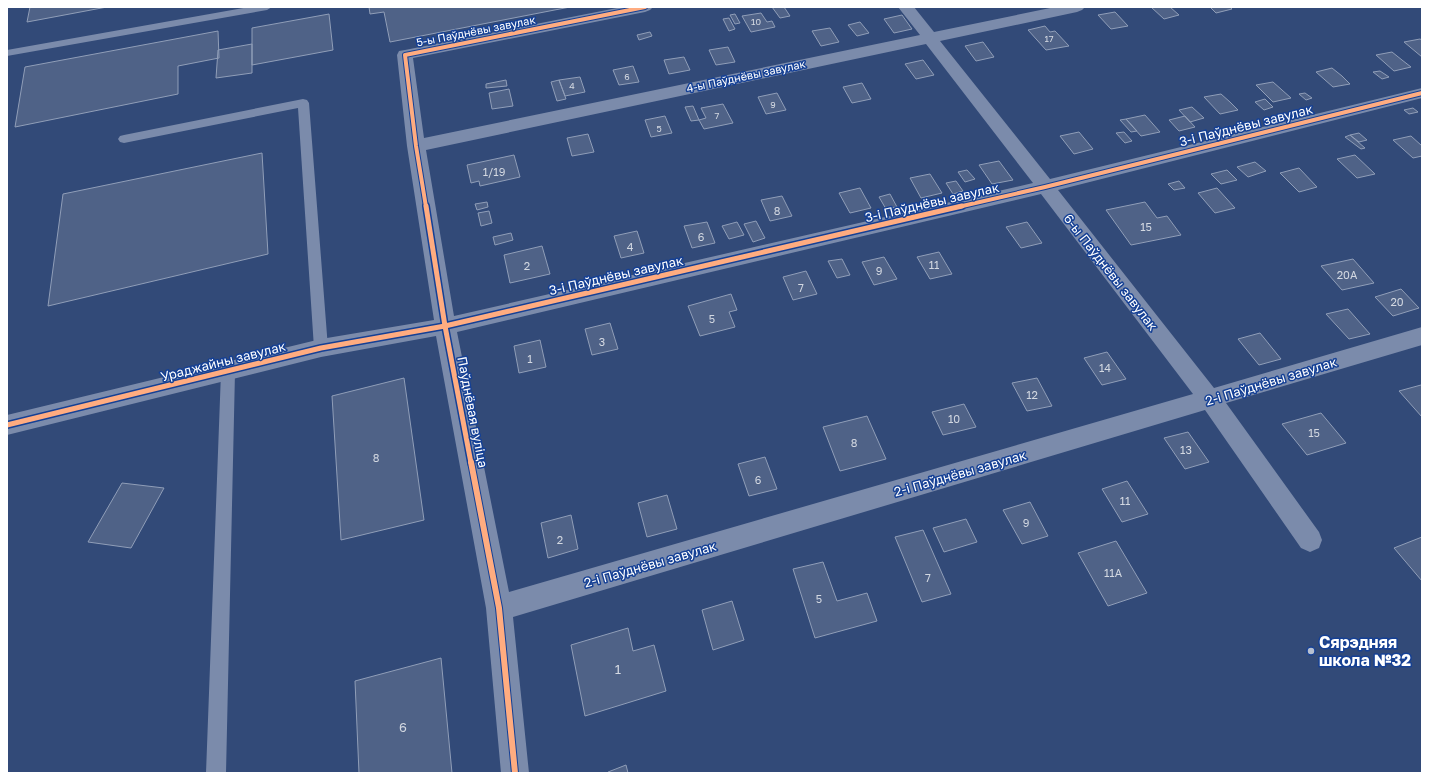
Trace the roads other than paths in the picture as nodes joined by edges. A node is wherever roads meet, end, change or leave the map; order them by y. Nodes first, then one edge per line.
1 (267, 7) edge
2 (645, 7) edge
3 (906, 7) edge
4 (1077, 7) edge
5 (928, 38) junction
6 (7, 53) edge
7 (405, 55) joint
8 (1422, 93) edge
9 (124, 139) dead end
10 (416, 146) junction
11 (1045, 187) junction
12 (445, 326) junction
13 (1422, 336) edge
14 (321, 348) junction
15 (228, 372) junction
16 (1210, 399) junction
17 (7, 425) edge
18 (1310, 540) dead end
19 (499, 608) junction
20 (216, 773) edge
21 (515, 773) edge

1 - 6 lane
2 - 7 street, 5-ы Паўднёвы завулак
3 - 5 street, 6-ы Паўднёвы завулак
4 - 5 street, 4-ы Паўднёвы завулак
5 - 10 street, 4-ы Паўднёвы завулак
5 - 11 street, 6-ы Паўднёвы завулак
7 - 10 street, Паўднёвая вуліца
8 - 11 street, 3-і Паўднёвы завулак
9 - 14 lane
10 - 12 street, Паўднёвая вуліца
11 - 12 street, 3-і Паўднёвы завулак
11 - 16 street, 6-ы Паўднёвы завулак
12 - 14 street, Ураджайны завулак
12 - 19 street, Паўднёвая вуліца
13 - 16 street, 2-і Паўднёвы завулак
14 - 15 street, Ураджайны завулак
15 - 17 street, Ураджайны завулак
15 - 20 lane
16 - 18 street, 6-ы Паўднёвы завулак
16 - 19 street, 2-і Паўднёвы завулак
19 - 21 street, Паўднёвая вуліца

